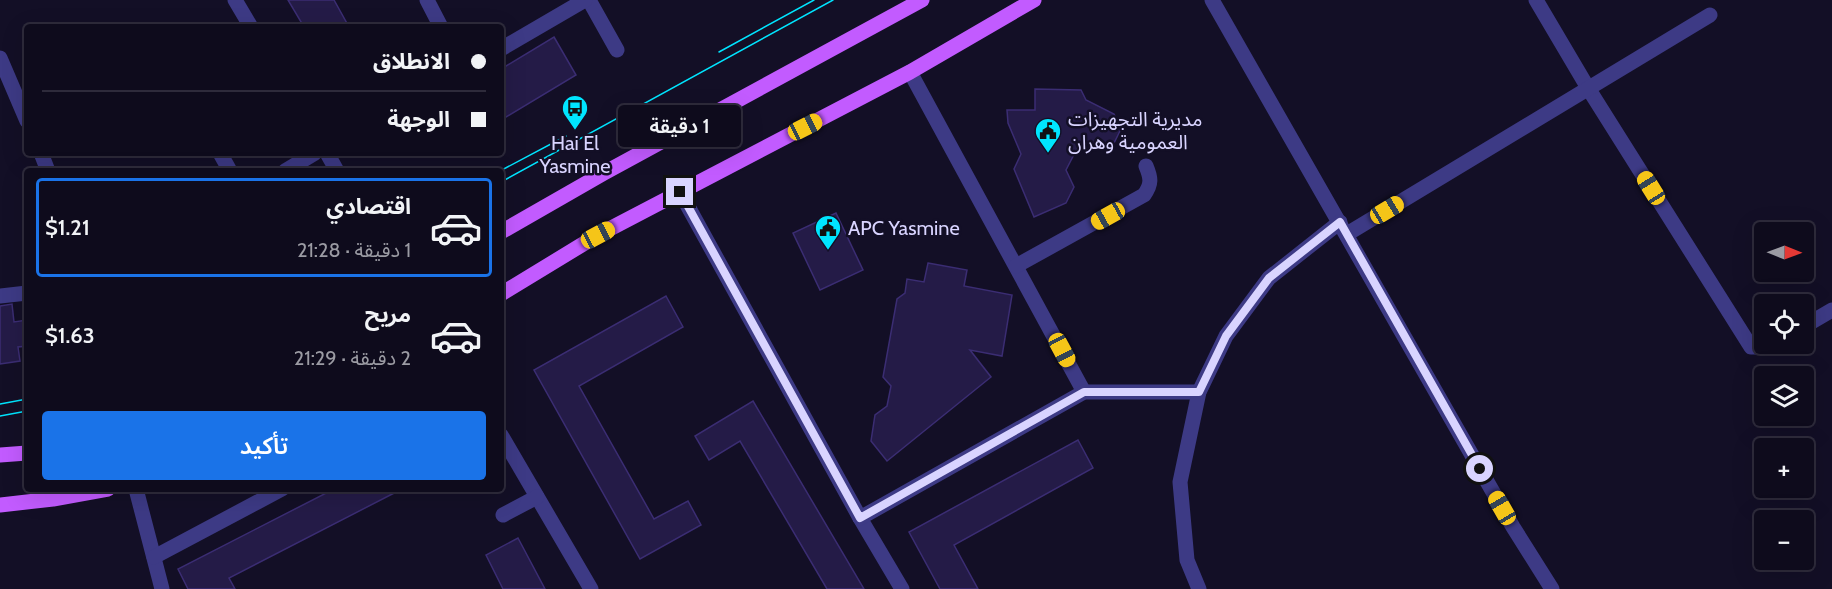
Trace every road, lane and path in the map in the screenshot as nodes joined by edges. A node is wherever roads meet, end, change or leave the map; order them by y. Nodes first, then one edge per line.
1 (235, 0) edge
2 (427, 0) edge
3 (587, 0) edge
4 (922, 0) edge
5 (1034, 0) edge
6 (1212, 0) edge
7 (1536, 0) edge
8 (1710, 15) dead end
9 (249, 24) edge
10 (439, 24) edge
11 (504, 47) edge
12 (617, 50) dead end
13 (0, 58) edge
14 (910, 72) junction
15 (1588, 88) junction
16 (24, 114) edge
17 (310, 156) edge
18 (1146, 166) dead end
19 (290, 168) edge
20 (680, 192) junction
21 (1343, 228) junction
22 (504, 230) edge
23 (1016, 266) junction
24 (504, 292) edge
25 (24, 293) edge
26 (0, 297) edge
27 (1832, 310) edge
28 (1814, 321) edge
29 (1754, 347) edge
30 (1084, 392) junction
31 (1199, 392) junction
32 (504, 440) edge
33 (24, 453) edge
34 (0, 455) edge
35 (93, 492) edge
36 (137, 492) edge
37 (276, 492) edge
38 (537, 497) junction
39 (0, 505) edge
40 (503, 515) dead end
41 (860, 518) junction
42 (154, 557) junction
43 (162, 589) edge
44 (591, 589) edge
45 (902, 589) edge
46 (1199, 589) edge
47 (1552, 589) edge

1 - 9 street
2 - 10 street
3 - 11 street
3 - 12 street
4 - 22 main road
5 - 14 main road
6 - 21 street
7 - 15 street
8 - 15 street
13 - 16 street
14 - 20 main road
14 - 23 street
15 - 21 street
15 - 29 street
17 - 19 street
18 - 23 street
20 - 24 main road
20 - 41 street
21 - 31 street
21 - 47 street
23 - 30 street
25 - 26 street
27 - 28 street
30 - 31 street
30 - 41 street
31 - 46 street
32 - 38 street
33 - 34 main road
35 - 39 main road
36 - 42 street
37 - 42 street
38 - 40 street
38 - 44 street
41 - 45 street
42 - 43 street

